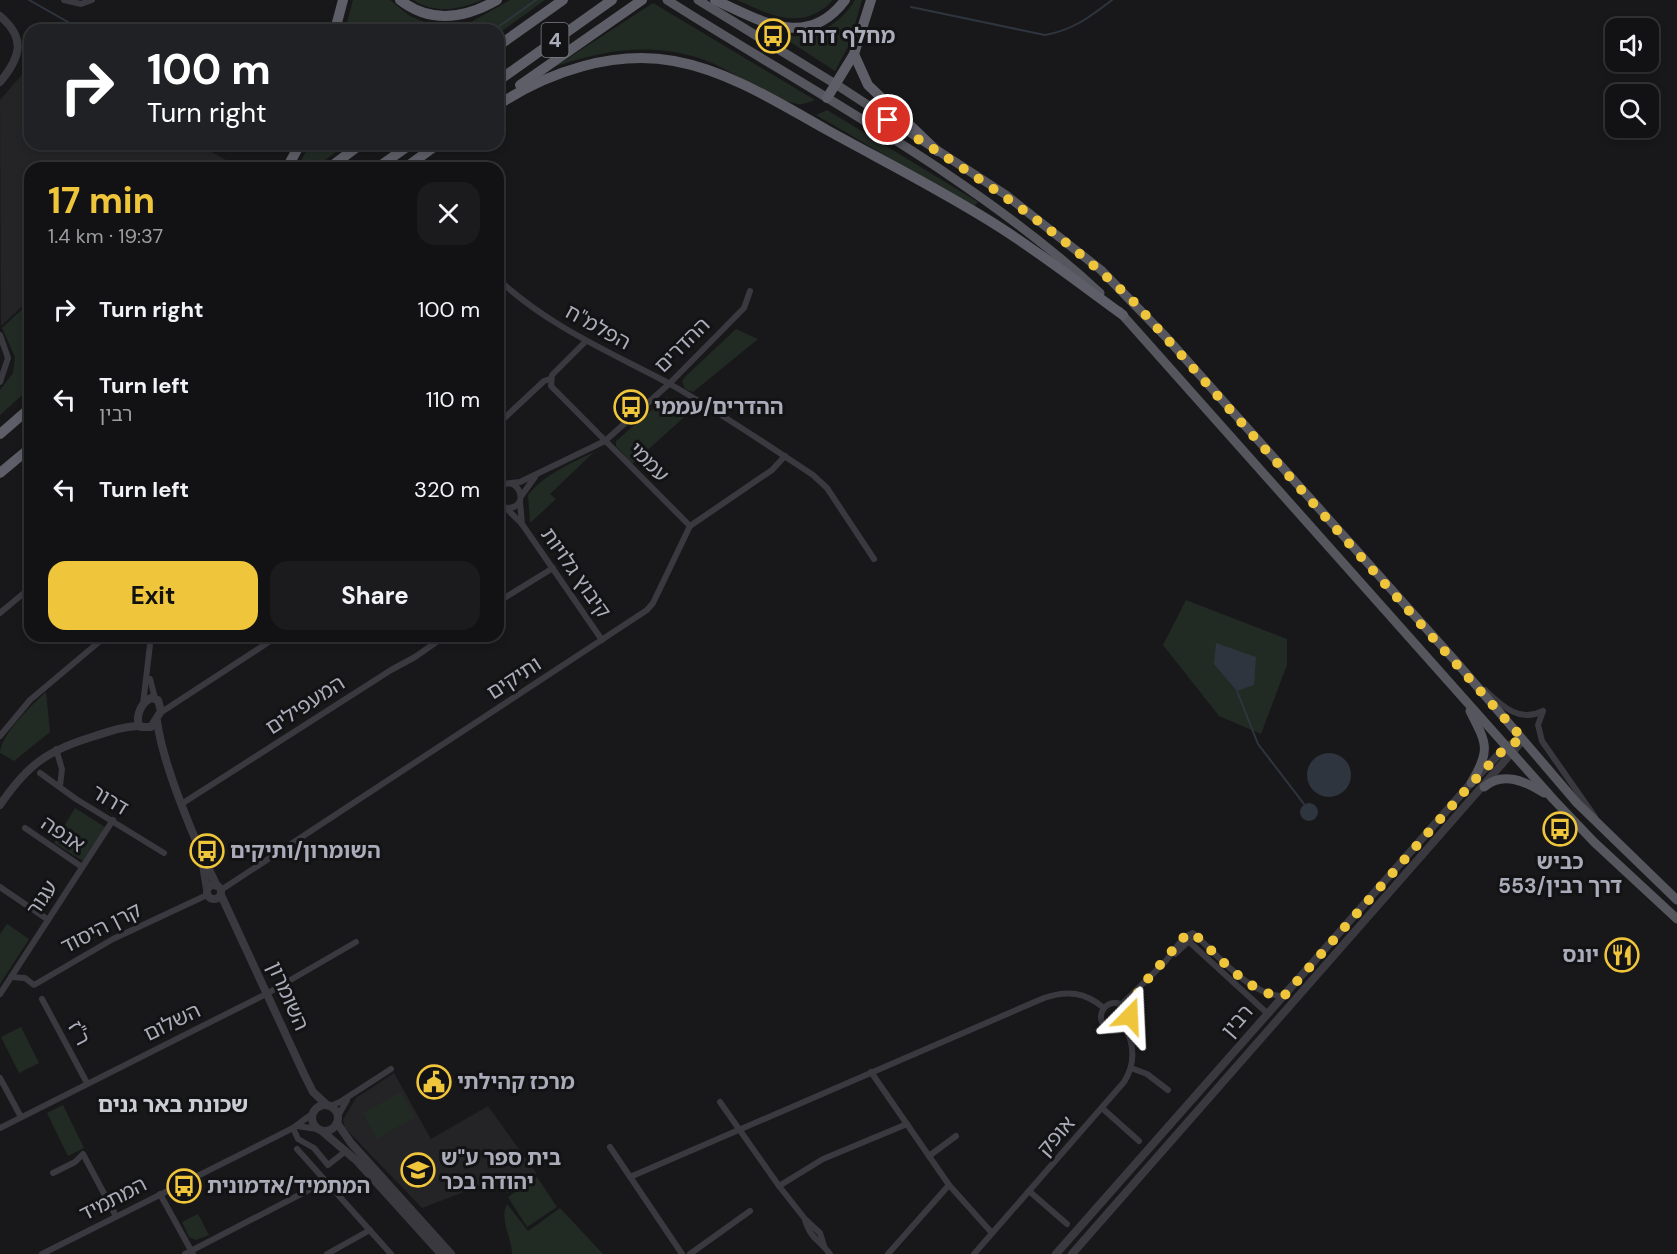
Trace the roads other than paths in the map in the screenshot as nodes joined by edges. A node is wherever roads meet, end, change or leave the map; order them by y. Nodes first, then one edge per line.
1 (64, 0) edge
2 (92, 0) edge
3 (343, 0) edge
4 (400, 0) edge
5 (497, 0) edge
6 (563, 0) edge
7 (612, 0) edge
8 (642, 0) edge
9 (667, 0) edge
10 (698, 0) edge
11 (845, 0) edge
12 (871, 0) edge
13 (716, 4) edge
14 (0, 16) edge
15 (337, 24) edge
16 (504, 42) edge
17 (854, 54) junction
18 (504, 77) edge
19 (0, 82) edge
20 (837, 85) junction
21 (827, 98) junction
22 (504, 99) edge
23 (504, 100) edge
24 (353, 150) edge
25 (403, 150) edge
26 (430, 150) edge
27 (937, 151) junction
28 (337, 162) edge
29 (386, 162) edge
30 (413, 162) edge
31 (504, 285) edge
32 (750, 291) dead end
33 (1123, 315) junction
34 (0, 335) edge
35 (586, 341) junction
36 (550, 379) junction
37 (0, 382) edge
38 (669, 384) junction
39 (24, 413) edge
40 (504, 418) edge
41 (0, 434) edge
42 (605, 441) junction
43 (24, 453) edge
44 (784, 456) junction
45 (540, 472) junction
46 (0, 473) edge
47 (511, 483) junction
48 (504, 484) edge
49 (521, 500) junction
50 (504, 506) edge
51 (504, 508) edge
52 (522, 524) junction
53 (690, 526) junction
54 (874, 559) dead end
55 (553, 568) junction
56 (24, 593) edge
57 (504, 598) edge
58 (0, 614) edge
59 (602, 640) junction
60 (99, 642) edge
61 (151, 642) edge
62 (269, 642) edge
63 (437, 642) edge
64 (1458, 664) junction
65 (149, 666) junction
66 (181, 698) junction
67 (1463, 698) junction
68 (157, 699) junction
69 (142, 705) junction
70 (138, 714) junction
71 (159, 717) junction
72 (140, 726) junction
73 (151, 727) junction
74 (120, 728) junction
75 (0, 736) edge
76 (1523, 739) junction
77 (56, 749) junction
78 (1510, 749) junction
79 (164, 750) junction
80 (40, 773) dead end
81 (1472, 783) junction
82 (60, 786) junction
83 (1484, 787) junction
84 (1554, 800) junction
85 (183, 803) junction
86 (0, 805) edge
87 (112, 820) junction
88 (25, 828) dead end
89 (1605, 833) junction
90 (164, 853) dead end
91 (202, 855) junction
92 (82, 867) junction
93 (0, 887) edge
94 (207, 892) junction
95 (218, 892) junction
96 (1677, 900) edge
97 (47, 919) junction
98 (1677, 919) edge
99 (1187, 939) junction
100 (356, 942) dead end
101 (11, 977) junction
102 (1141, 987) junction
103 (268, 993) junction
104 (0, 994) edge
105 (1284, 996) junction
106 (42, 999) dead end
107 (1122, 1004) junction
108 (1104, 1008) junction
109 (1128, 1010) junction
110 (1268, 1014) junction
111 (1125, 1028) junction
112 (1131, 1068) junction
113 (391, 1069) dead end
114 (871, 1072) junction
115 (0, 1078) edge
116 (87, 1083) junction
117 (1167, 1090) dead end
118 (313, 1092) junction
119 (351, 1095) junction
120 (720, 1102) dead end
121 (328, 1105) junction
122 (1102, 1108) junction
123 (314, 1112) junction
124 (21, 1116) junction
125 (338, 1120) junction
126 (907, 1124) junction
127 (295, 1127) junction
128 (0, 1128) edge
129 (739, 1128) junction
130 (320, 1130) junction
131 (956, 1136) dead end
132 (1139, 1141) dead end
133 (610, 1147) dead end
134 (297, 1149) dead end
135 (342, 1154) dead end
136 (929, 1156) junction
137 (53, 1173) dead end
138 (630, 1177) junction
139 (326, 1181) junction
140 (949, 1185) junction
141 (779, 1186) junction
142 (1029, 1191) junction
143 (160, 1194) junction
144 (750, 1211) dead end
145 (116, 1216) junction
146 (1067, 1224) dead end
147 (370, 1230) junction
148 (992, 1233) junction
149 (190, 1253) edge
150 (42, 1254) edge
151 (327, 1254) edge
152 (391, 1254) edge
153 (441, 1254) edge
154 (451, 1254) edge
155 (682, 1254) edge
156 (690, 1254) edge
157 (830, 1254) edge
158 (888, 1254) edge
159 (974, 1254) edge
160 (1056, 1254) edge
161 (1072, 1254) edge

1 - 2 street
3 - 15 highway
4 - 5 highway
6 - 16 highway, 4
7 - 18 highway, 4
8 - 22 highway
9 - 21 main road
10 - 13 main road
11 - 13 highway
12 - 17 highway
13 - 20 main road
14 - 19 street
17 - 20 highway
17 - 27 highway
20 - 21 highway
20 - 27 main road
21 - 33 main road
23 - 33 highway
24 - 28 highway
25 - 29 highway
26 - 30 highway
27 - 64 main road
31 - 35 street, הפלמ"ח
32 - 38 street, ההדרים
33 - 67 main road
34 - 37 street
35 - 36 street
35 - 38 street, הפלמ"ח
36 - 40 street
36 - 42 street, עממי
38 - 42 street, ההדרים
38 - 44 street, הפלמ"ח
39 - 41 highway
42 - 45 street, ההדרים
42 - 53 street, עממי
43 - 46 highway
44 - 53 street, ותיקים
44 - 54 street, הפלמ"ח
45 - 47 street, ההדרים
45 - 49 street, ההדרים
47 - 48 street, ההדרים
47 - 49 street
49 - 50 street
49 - 52 street, קיבוץ גלויות
51 - 52 street, קיבוץ גלויות
52 - 55 street, קיבוץ גלויות
53 - 59 street, ותיקים
55 - 57 street
55 - 59 street, קיבוץ גלויות
56 - 58 street
59 - 95 street, ותיקים
60 - 75 street
61 - 65 street
62 - 66 street
63 - 85 street, המעפילים
64 - 76 main road
64 - 89 street
65 - 68 street
65 - 69 street
66 - 68 street
66 - 71 street
67 - 78 main road
67 - 81 main road
68 - 69 street
68 - 71 street
69 - 70 street
70 - 72 street
70 - 74 street
71 - 73 street
71 - 79 street, השומרון
72 - 73 street
72 - 74 street
73 - 79 street, השומרון
74 - 77 street
76 - 78 street, רבין
76 - 89 main road
77 - 82 street
77 - 86 street
78 - 81 street, רבין
78 - 83 street, רבין
78 - 84 main road
79 - 85 street, השומרון
80 - 82 street, דרור
81 - 105 street, רבין
82 - 87 street, דרור
83 - 84 main road
83 - 161 street, רבין
84 - 98 main road
85 - 91 street, השומרון
87 - 90 street, דרור
87 - 92 street, עגור
88 - 92 street, אנפה
89 - 96 main road
91 - 94 street, השומרון
91 - 95 street, השומרון
92 - 97 street, עגור
93 - 97 street
94 - 95 street
94 - 95 street
94 - 101 street, קרן היסוד
95 - 103 street, השומרון
97 - 101 street, עגור
99 - 102 street
99 - 105 street
99 - 110 street
100 - 103 street, השלום
101 - 104 street, עגור
102 - 107 street
102 - 109 street
103 - 116 street, השלום
103 - 118 street, השומרון
105 - 110 street, רבין
106 - 116 street, ר"ז
107 - 108 street
107 - 109 street
108 - 111 street
108 - 114 street
109 - 111 street
110 - 160 street, רבין
111 - 112 street
112 - 117 street
112 - 122 street, אופק
113 - 119 street
114 - 126 street
114 - 129 street
115 - 124 street
116 - 124 street, השלום
118 - 121 street, השומרון
118 - 123 street, השומרון
119 - 121 street
119 - 125 street
120 - 129 street
121 - 123 street
121 - 125 street
122 - 132 street
122 - 142 street, אופק
123 - 127 street, המתמיד
123 - 130 street
124 - 128 street, השלום
125 - 130 street
125 - 154 street
126 - 136 street
126 - 141 street
127 - 130 street
127 - 135 street
127 - 143 street, המתמיד
129 - 138 street
129 - 141 street
130 - 153 street
131 - 136 street
133 - 138 street
134 - 139 street
136 - 140 street
137 - 145 street
138 - 155 street
139 - 147 street
139 - 149 street
140 - 148 street
140 - 158 street
141 - 157 street
142 - 146 street
142 - 148 street, אופק
143 - 145 street, המתמיד
143 - 149 street
144 - 156 street
145 - 150 street, המתמיד
147 - 151 street
147 - 152 street
148 - 159 street, אופק

